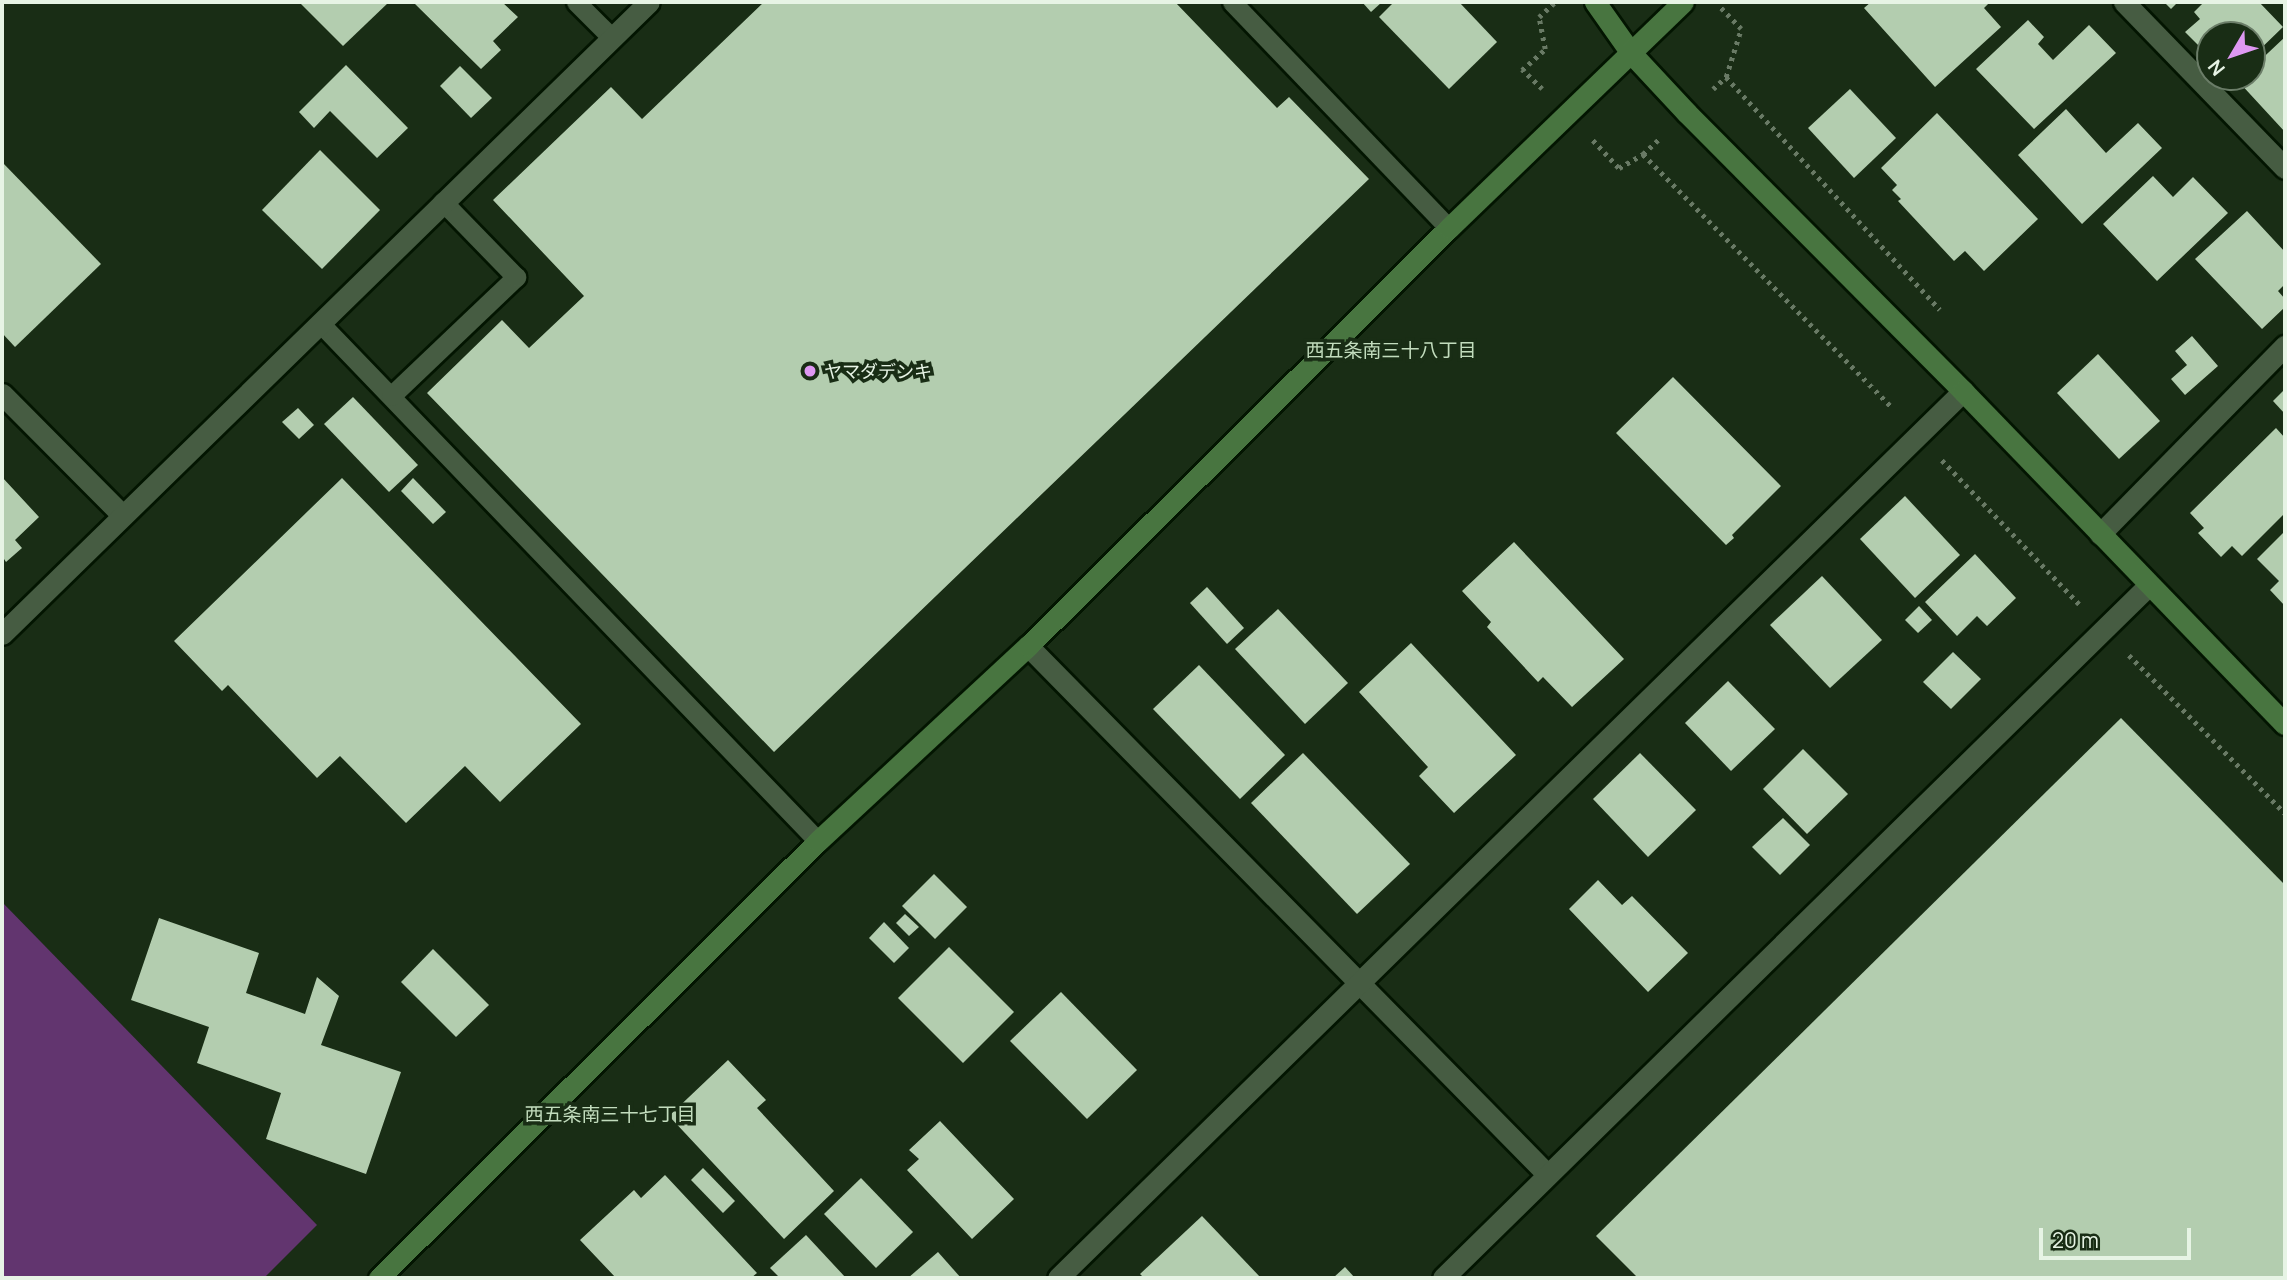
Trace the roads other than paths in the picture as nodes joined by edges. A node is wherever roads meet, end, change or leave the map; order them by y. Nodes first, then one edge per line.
1 (576, 2) edge
2 (649, 2) edge
3 (1232, 2) edge
4 (1595, 2) edge
5 (1683, 2) edge
6 (2124, 2) edge
7 (612, 38) junction
8 (1631, 53) junction
9 (2285, 168) edge
10 (443, 202) junction
11 (1449, 228) junction
12 (320, 323) junction
13 (2285, 346) edge
14 (1963, 391) junction
15 (2, 394) edge
16 (391, 396) junction
17 (122, 515) junction
18 (2100, 534) junction
19 (2149, 585) junction
20 (2, 634) edge
21 (1028, 646) junction
22 (2285, 724) edge
23 (818, 841) junction
24 (1360, 983) junction
25 (1546, 1173) junction
26 (1466, 1270) edge
27 (379, 1278) edge
28 (1058, 1278) edge
29 (1443, 1278) edge

1 - 7 lane
2 - 7 street
3 - 11 lane
4 - 8 street
5 - 8 street
6 - 9 street
7 - 10 street
8 - 11 street
8 - 14 street
10 - 12 street
10 - 16 lane
11 - 21 street
12 - 16 lane
12 - 17 street
13 - 18 street
14 - 18 street
14 - 24 street
15 - 17 street
16 - 23 lane
17 - 20 street
18 - 19 street
19 - 22 street
19 - 25 street
21 - 23 street
21 - 24 street
23 - 27 street
24 - 25 street
24 - 28 street
25 - 26 street
26 - 29 street

